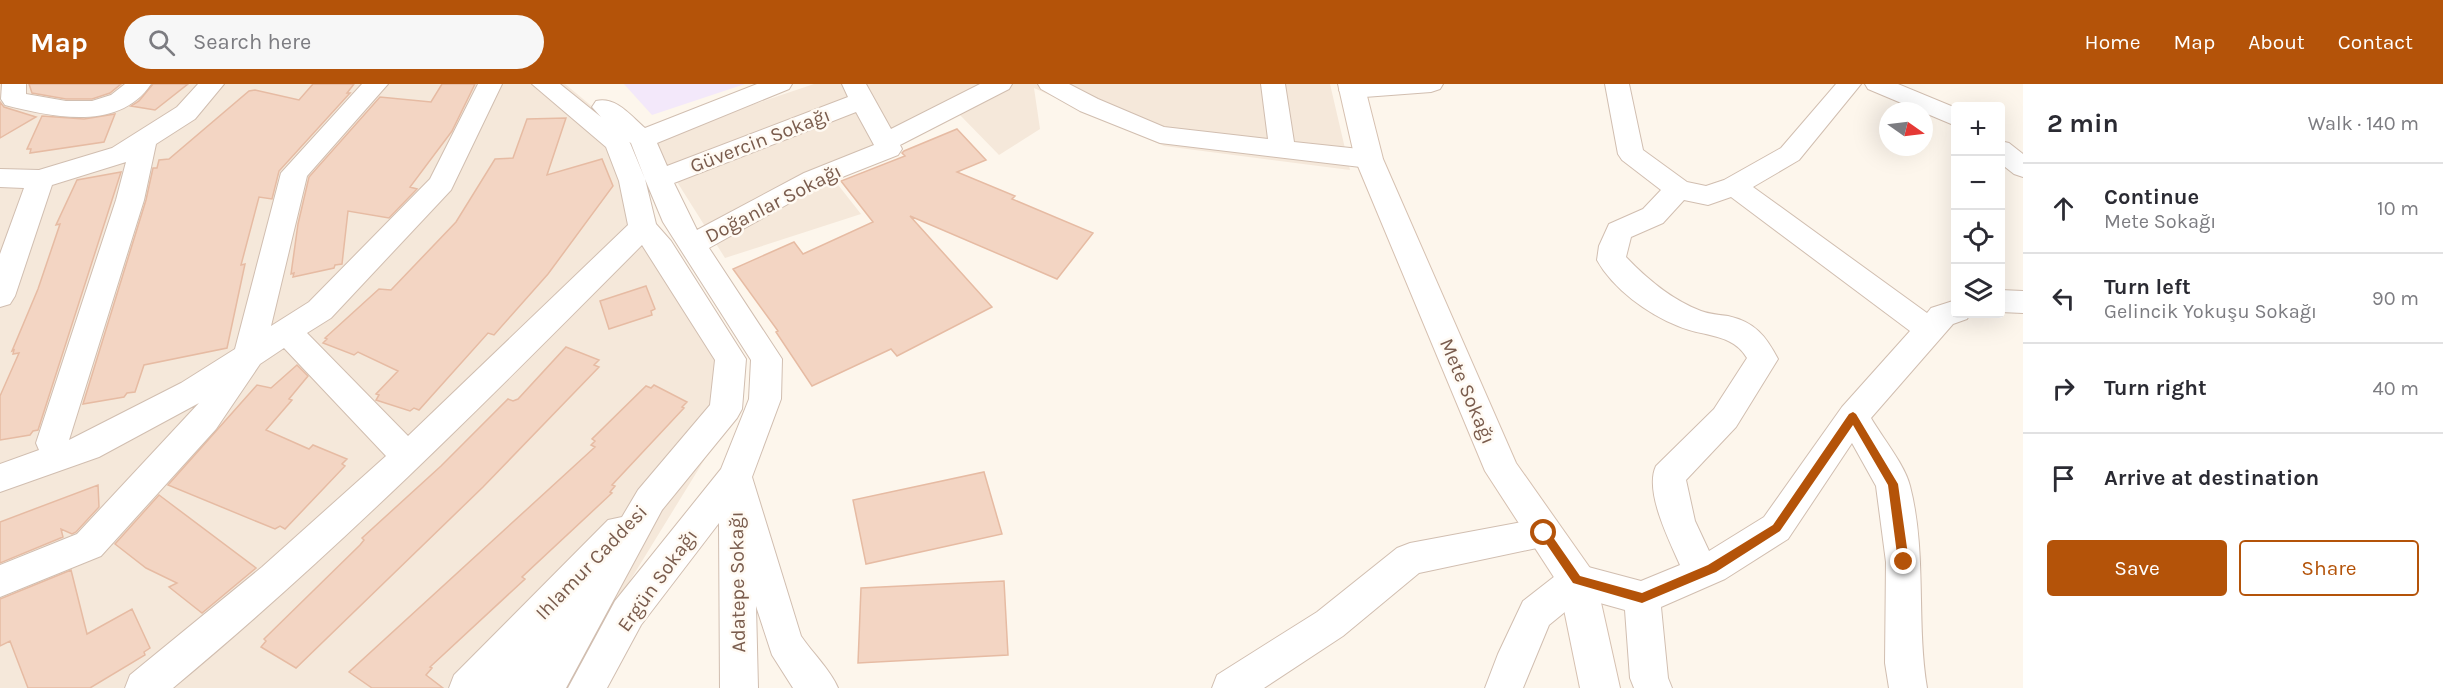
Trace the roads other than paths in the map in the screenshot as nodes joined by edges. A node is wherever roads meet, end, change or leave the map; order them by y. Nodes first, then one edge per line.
1 (14, 84) edge
2 (139, 84) edge
3 (212, 84) edge
4 (376, 84) edge
5 (490, 84) edge
6 (544, 84) edge
7 (580, 84) edge
8 (780, 84) edge
9 (1000, 84) edge
10 (1050, 84) edge
11 (1273, 84) edge
12 (1431, 84) edge
13 (1617, 84) edge
14 (1849, 84) edge
15 (1877, 84) edge
16 (1351, 87) edge
17 (857, 93) edge
18 (1951, 116) edge
19 (144, 139) junction
20 (642, 139) junction
21 (887, 145) junction
22 (1282, 149) junction
23 (2005, 152) edge
24 (1369, 159) junction
25 (2023, 168) edge
26 (0, 177) edge
27 (40, 179) junction
28 (658, 180) junction
29 (1734, 186) junction
30 (1678, 189) junction
31 (644, 227) junction
32 (692, 245) junction
33 (0, 296) edge
34 (2005, 301) edge
35 (2023, 302) edge
36 (1943, 320) edge
37 (286, 331) junction
38 (249, 356) junction
39 (1853, 416) junction
40 (52, 443) dead end
41 (408, 458) junction
42 (735, 477) junction
43 (0, 478) edge
44 (650, 500) junction
45 (1544, 533) junction
46 (1701, 573) junction
47 (1577, 580) junction
48 (0, 581) edge
49 (1642, 598) junction
50 (144, 688) edge
51 (468, 688) edge
52 (502, 688) edge
53 (545, 688) edge
54 (587, 688) edge
55 (739, 688) edge
56 (819, 688) edge
57 (1230, 688) edge
58 (1504, 688) edge
59 (1600, 688) edge
60 (1653, 688) edge
61 (1908, 688) edge

1 - 2 street
3 - 19 street
4 - 38 street
5 - 37 street
6 - 31 street
7 - 20 street
8 - 20 street
9 - 21 street, Doğanlar Sokağı
10 - 22 street
11 - 22 street
12 - 16 street
13 - 30 street
14 - 29 street
15 - 18 street
16 - 24 main road, Mete Sokağı
17 - 21 street
17 - 28 street, Güvercin Sokağı
19 - 27 street
19 - 40 street
20 - 28 street
21 - 32 street, Doğanlar Sokağı
22 - 24 street
23 - 25 street
24 - 45 main road, Mete Sokağı
26 - 27 street
27 - 33 street
28 - 32 street
29 - 30 street
29 - 36 street
30 - 46 street
31 - 41 street
31 - 44 street
32 - 42 street
34 - 35 street
36 - 39 street
37 - 38 street
37 - 41 street
38 - 43 street
38 - 48 street
39 - 46 street
39 - 61 street
41 - 50 street
42 - 54 street, Ergün Sokağı
42 - 55 street, Adatepe Sokağı
42 - 56 street
44 - 51 street, Ihlamur Caddesi
44 - 52 street, Ihlamur Caddesi
44 - 53 street
45 - 47 main road, Mete Sokağı
45 - 57 street
46 - 49 street
47 - 49 street
47 - 58 street
47 - 59 main road, Mete Sokağı
49 - 60 street

